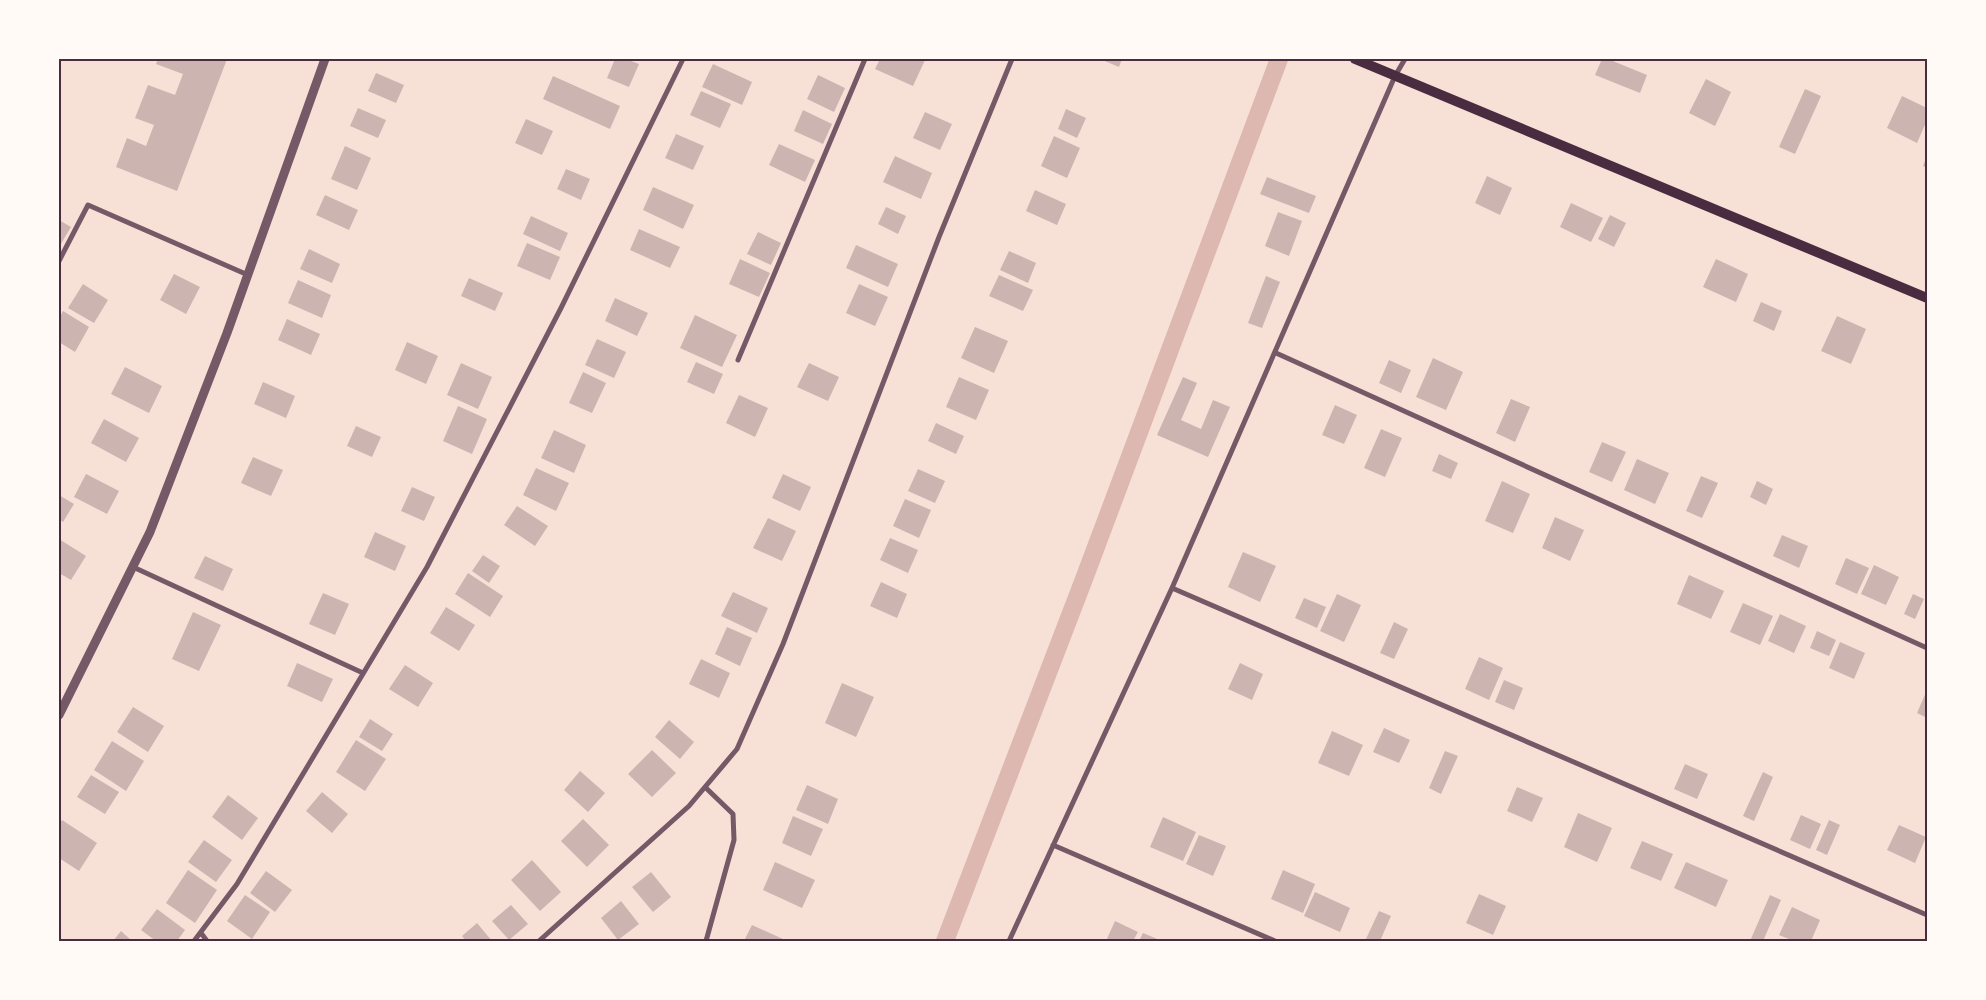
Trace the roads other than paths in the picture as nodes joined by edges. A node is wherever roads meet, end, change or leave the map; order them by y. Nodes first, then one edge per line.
1 (325, 59) edge
2 (683, 59) edge
3 (865, 59) edge
4 (1012, 59) edge
5 (1355, 59) edge
6 (1405, 59) edge
7 (1396, 76) junction
8 (59, 261) edge
9 (248, 275) junction
10 (1927, 298) edge
11 (1276, 353) junction
12 (738, 360) dead end
13 (133, 567) junction
14 (1172, 588) junction
15 (1927, 648) edge
16 (363, 673) junction
17 (59, 715) edge
18 (704, 787) junction
19 (1053, 844) junction
20 (1927, 915) edge
21 (201, 933) junction
22 (194, 941) edge
23 (207, 941) edge
24 (539, 941) edge
25 (706, 941) edge
26 (1009, 941) edge
27 (1275, 941) edge

1 - 9 street
2 - 16 street
3 - 12 street
4 - 18 street
5 - 7 main road
6 - 7 street
7 - 10 main road
7 - 11 street
8 - 9 street
9 - 13 street
11 - 14 street
11 - 15 street
13 - 16 street
13 - 17 street
14 - 19 street
14 - 20 street
16 - 21 street
18 - 24 street
18 - 25 street
19 - 26 street
19 - 27 street
21 - 22 street
21 - 23 street

